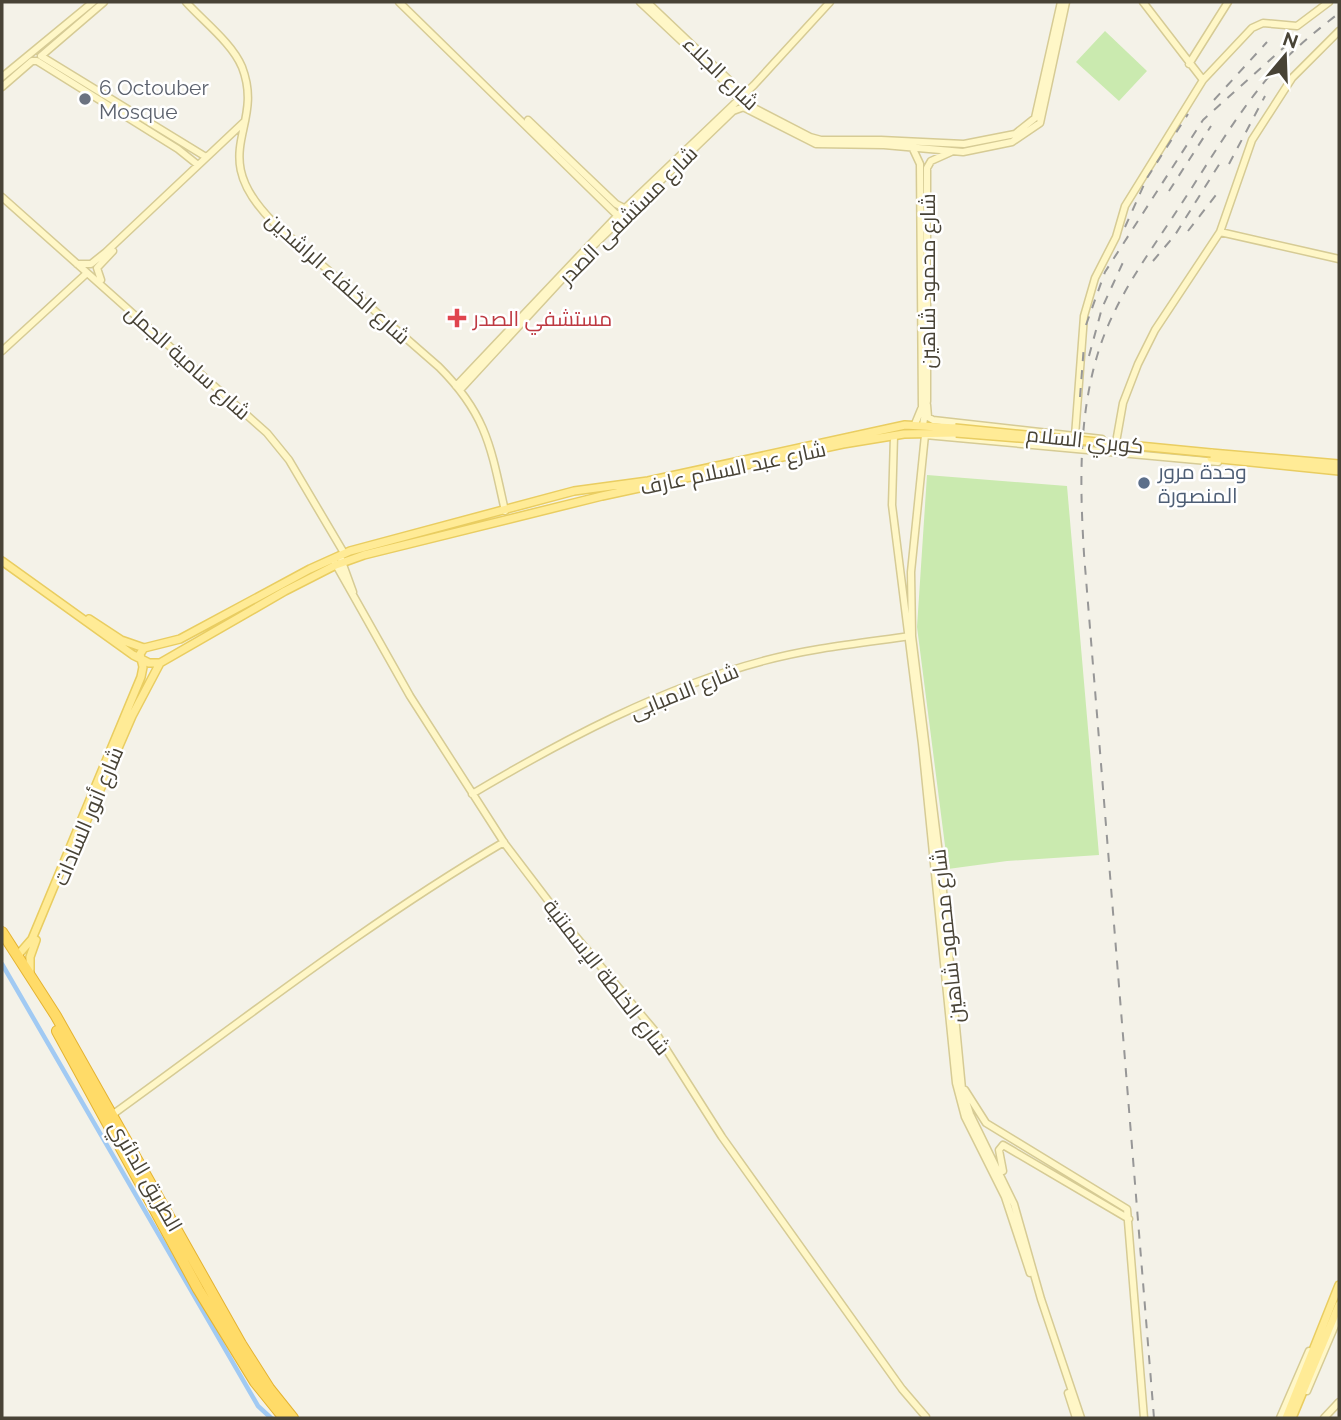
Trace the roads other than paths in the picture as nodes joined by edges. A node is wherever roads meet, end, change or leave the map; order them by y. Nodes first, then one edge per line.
1 (93, 2) edge
2 (104, 2) edge
3 (186, 2) edge
4 (402, 2) edge
5 (640, 2) edge
6 (647, 2) edge
7 (830, 2) edge
8 (1061, 2) edge
9 (1066, 2) edge
10 (1143, 2) edge
11 (1228, 2) edge
12 (1329, 2) edge
13 (1339, 31) edge
14 (1189, 64) junction
15 (2, 77) edge
16 (1203, 80) junction
17 (2, 87) edge
18 (740, 97) junction
19 (744, 107) junction
20 (244, 122) junction
21 (779, 124) junction
22 (234, 130) junction
23 (237, 141) junction
24 (851, 143) junction
25 (984, 145) junction
26 (913, 149) junction
27 (951, 152) junction
28 (206, 157) junction
29 (198, 165) junction
30 (2, 197) edge
31 (614, 206) junction
32 (630, 208) junction
33 (618, 220) junction
34 (1220, 232) junction
35 (1339, 259) edge
36 (72, 262) junction
37 (88, 273) junction
38 (924, 282) junction
39 (108, 290) junction
40 (2, 351) edge
41 (458, 388) junction
42 (927, 405) junction
43 (919, 425) junction
44 (1019, 429) junction
45 (956, 430) junction
46 (925, 435) junction
47 (1063, 435) junction
48 (894, 436) junction
49 (1074, 436) junction
50 (1115, 441) junction
51 (1019, 443) junction
52 (1063, 447) junction
53 (1114, 451) junction
54 (1208, 455) junction
55 (1339, 464) edge
56 (1339, 471) edge
57 (589, 488) junction
58 (555, 496) junction
59 (602, 496) junction
60 (577, 503) junction
61 (505, 511) junction
62 (2, 558) edge
63 (339, 558) junction
64 (912, 558) junction
65 (900, 559) junction
66 (910, 636) junction
67 (171, 642) junction
68 (144, 648) junction
69 (176, 652) junction
70 (142, 660) junction
71 (160, 663) junction
72 (143, 671) junction
73 (153, 675) junction
74 (472, 794) junction
75 (935, 840) junction
76 (504, 842) junction
77 (2, 932) edge
78 (2, 941) edge
79 (31, 946) junction
80 (18, 955) junction
81 (30, 973) junction
82 (961, 1082) junction
83 (112, 1115) junction
84 (1006, 1183) junction
85 (156, 1192) junction
86 (146, 1198) junction
87 (1129, 1219) junction
88 (169, 1226) junction
89 (1339, 1285) edge
90 (1337, 1303) edge
91 (1339, 1316) edge
92 (1325, 1317) junction
93 (1339, 1402) edge
94 (926, 1417) edge
95 (284, 1418) edge
96 (293, 1418) edge
97 (1078, 1418) edge
98 (1144, 1418) edge
99 (1280, 1418) edge
100 (1286, 1418) edge
101 (1293, 1418) edge
102 (1324, 1418) edge

1 - 15 main road
2 - 28 main road
3 - 20 main road, شارع الخلفاء الراشدين
4 - 31 main road
5 - 18 main road, شارع الجلاء
6 - 18 main road, شارع الجلاء
7 - 18 main road, شارع مستشفى الصدر
8 - 25 main road
9 - 25 main road
10 - 14 main road
11 - 14 main road
12 - 16 main road
13 - 34 main road
14 - 16 main road
16 - 49 main road
17 - 29 main road
18 - 19 main road, شارع الجلاء
18 - 21 main road, شارع الجلاء
18 - 32 main road, شارع مستشفى الصدر
19 - 21 main road, شارع الجلاء
19 - 32 main road, شارع مستشفى الصدر
20 - 22 main road
20 - 23 main road, شارع الخلفاء الراشدين
21 - 24 main road, شارع الجلاء
22 - 23 main road
22 - 28 main road
23 - 39 main road
23 - 41 main road, شارع الخلفاء الراشدين
24 - 25 main road, شارع الجلاء
24 - 26 main road, شارع الجلاء
25 - 27 main road, شارع الجلاء
26 - 27 main road, شارع الجلاء
26 - 38 main road, شارع محمود شاهين
27 - 38 main road, شارع محمود شاهين
28 - 29 main road
29 - 36 main road
30 - 36 main road, شارع سامية الجمل
31 - 32 main road
31 - 33 main road
32 - 33 main road, شارع مستشفى الصدر
33 - 41 main road, شارع مستشفى الصدر
34 - 35 main road
34 - 50 main road
36 - 37 main road, شارع سامية الجمل
37 - 39 main road, شارع سامية الجمل
37 - 40 main road
38 - 42 main road, شارع محمود شاهين
38 - 43 main road, شارع محمود شاهين
39 - 63 main road, شارع سامية الجمل
41 - 61 main road, شارع الخلفاء الراشدين
42 - 43 main road, شارع محمود شاهين
42 - 44 main road
43 - 45 main road, كوبري السلام
43 - 57 main road, شارع عبد السلام عارف
44 - 47 main road
44 - 51 main road
45 - 46 main road, كوبري السلام
45 - 54 main road, كوبري السلام, bridge
46 - 48 main road, شارع عبد السلام عارف
46 - 51 main road, شارع عبد السلام عارف
46 - 64 main road, شارع محمود شاهين
47 - 49 main road
47 - 52 main road
48 - 59 main road, شارع عبد السلام عارف
48 - 65 main road, شارع محمود شاهين
49 - 50 main road
50 - 53 main road
50 - 54 main road
51 - 52 main road, شارع عبد السلام عارف
52 - 53 main road, شارع عبد السلام عارف
53 - 54 main road, شارع عبد السلام عارف
54 - 55 main road, كوبري السلام
54 - 56 main road, كوبري السلام
57 - 58 main road, شارع عبد السلام عارف
57 - 59 main road
58 - 60 main road
58 - 61 main road, شارع عبد السلام عارف
59 - 60 main road, شارع عبد السلام عارف
60 - 63 main road, شارع عبد السلام عارف
61 - 63 main road, شارع عبد السلام عارف
62 - 68 main road
62 - 70 main road
63 - 67 main road, شارع عبد السلام عارف
63 - 69 main road, شارع عبد السلام عارف
63 - 74 main road, شارع الخلطة الإسمنتية
64 - 65 main road
64 - 66 main road, شارع محمود شاهين
65 - 66 main road, شارع محمود شاهين
66 - 74 main road, شارع الامبابى
66 - 75 main road, شارع محمود شاهين
67 - 68 main road, شارع عبد السلام عارف
67 - 69 main road
68 - 70 main road
69 - 71 main road, شارع عبد السلام عارف
70 - 71 main road
70 - 72 main road, شارع أنور السادات
71 - 73 main road, شارع أنور السادات
72 - 73 main road
72 - 79 main road, شارع أنور السادات
73 - 79 main road, شارع أنور السادات
74 - 76 main road, شارع الخلطة الإسمنتية
75 - 82 main road, شارع محمود شاهين
75 - 97 main road, شارع محمود شاهين
76 - 83 main road
76 - 94 main road, شارع الخلطة الإسمنتية
77 - 80 highway, الطريق الدائري
78 - 86 highway, الطريق الدائري
79 - 80 main road, شارع أنور السادات
79 - 81 main road, شارع أنور السادات
80 - 81 highway, الطريق الدائري
81 - 83 highway, الطريق الدائري
82 - 84 main road, شارع محمود شاهين
82 - 87 main road
83 - 85 highway, الطريق الدائري
84 - 87 main road
84 - 97 main road, شارع محمود شاهين
85 - 86 highway
85 - 88 highway, الطريق الدائري
86 - 88 highway, الطريق الدائري
87 - 98 main road
88 - 95 highway, الطريق الدائري
88 - 96 highway, الطريق الدائري
89 - 90 main road
90 - 92 main road
90 - 101 main road
91 - 101 main road
92 - 99 main road
92 - 100 main road
93 - 102 main road

